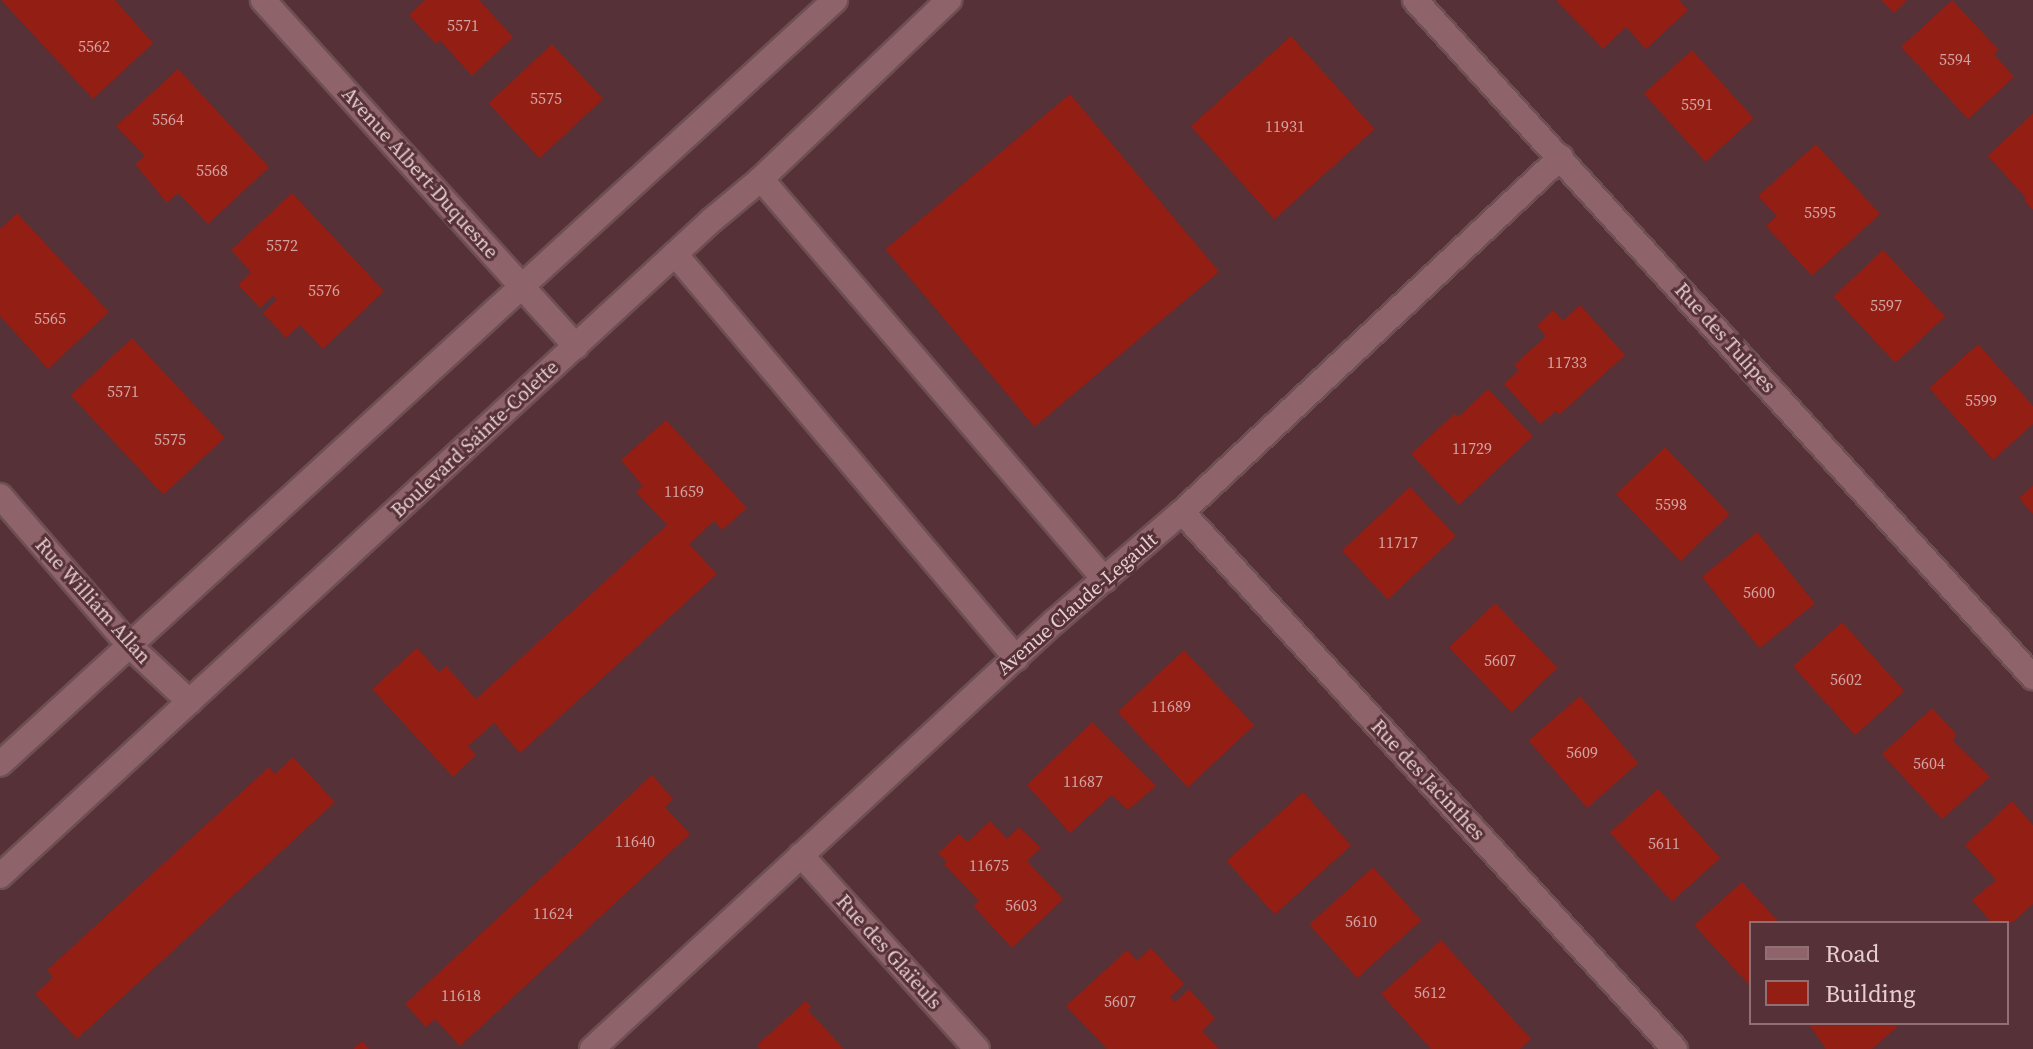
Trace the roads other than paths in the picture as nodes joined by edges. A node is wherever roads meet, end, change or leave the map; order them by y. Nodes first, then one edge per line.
1 (263, 0) edge
2 (835, 0) edge
3 (949, 0) edge
4 (1415, 0) edge
5 (1561, 157) junction
6 (761, 179) junction
7 (675, 254) junction
8 (522, 285) junction
9 (576, 346) junction
10 (0, 496) edge
11 (1182, 512) junction
12 (1105, 580) junction
13 (129, 645) junction
14 (1016, 658) junction
15 (2033, 677) edge
16 (190, 702) junction
17 (0, 764) edge
18 (801, 855) junction
19 (0, 876) edge
20 (592, 1049) edge
21 (977, 1049) edge
22 (1675, 1049) edge

1 - 8 street, Avenue Albert-Duquesne
2 - 8 street
3 - 6 street, Boulevard Sainte-Colette
4 - 5 street, Rue des Tulipes
5 - 11 street, Avenue Claude-Legault
5 - 15 street, Rue des Tulipes
6 - 7 street, Boulevard Sainte-Colette
6 - 12 street
7 - 9 street, Boulevard Sainte-Colette
7 - 14 street
8 - 9 street, Avenue Albert-Duquesne
8 - 13 street
9 - 16 street, Boulevard Sainte-Colette
10 - 13 street, Rue William Allan
11 - 12 street, Avenue Claude-Legault
11 - 22 street, Rue des Jacinthes
12 - 14 street, Avenue Claude-Legault
13 - 16 street, Rue William Allan
13 - 17 street
14 - 18 street, Avenue Claude-Legault
16 - 19 street, Boulevard Sainte-Colette
18 - 20 street, Avenue Claude-Legault
18 - 21 street, Rue des Glaïeuls

